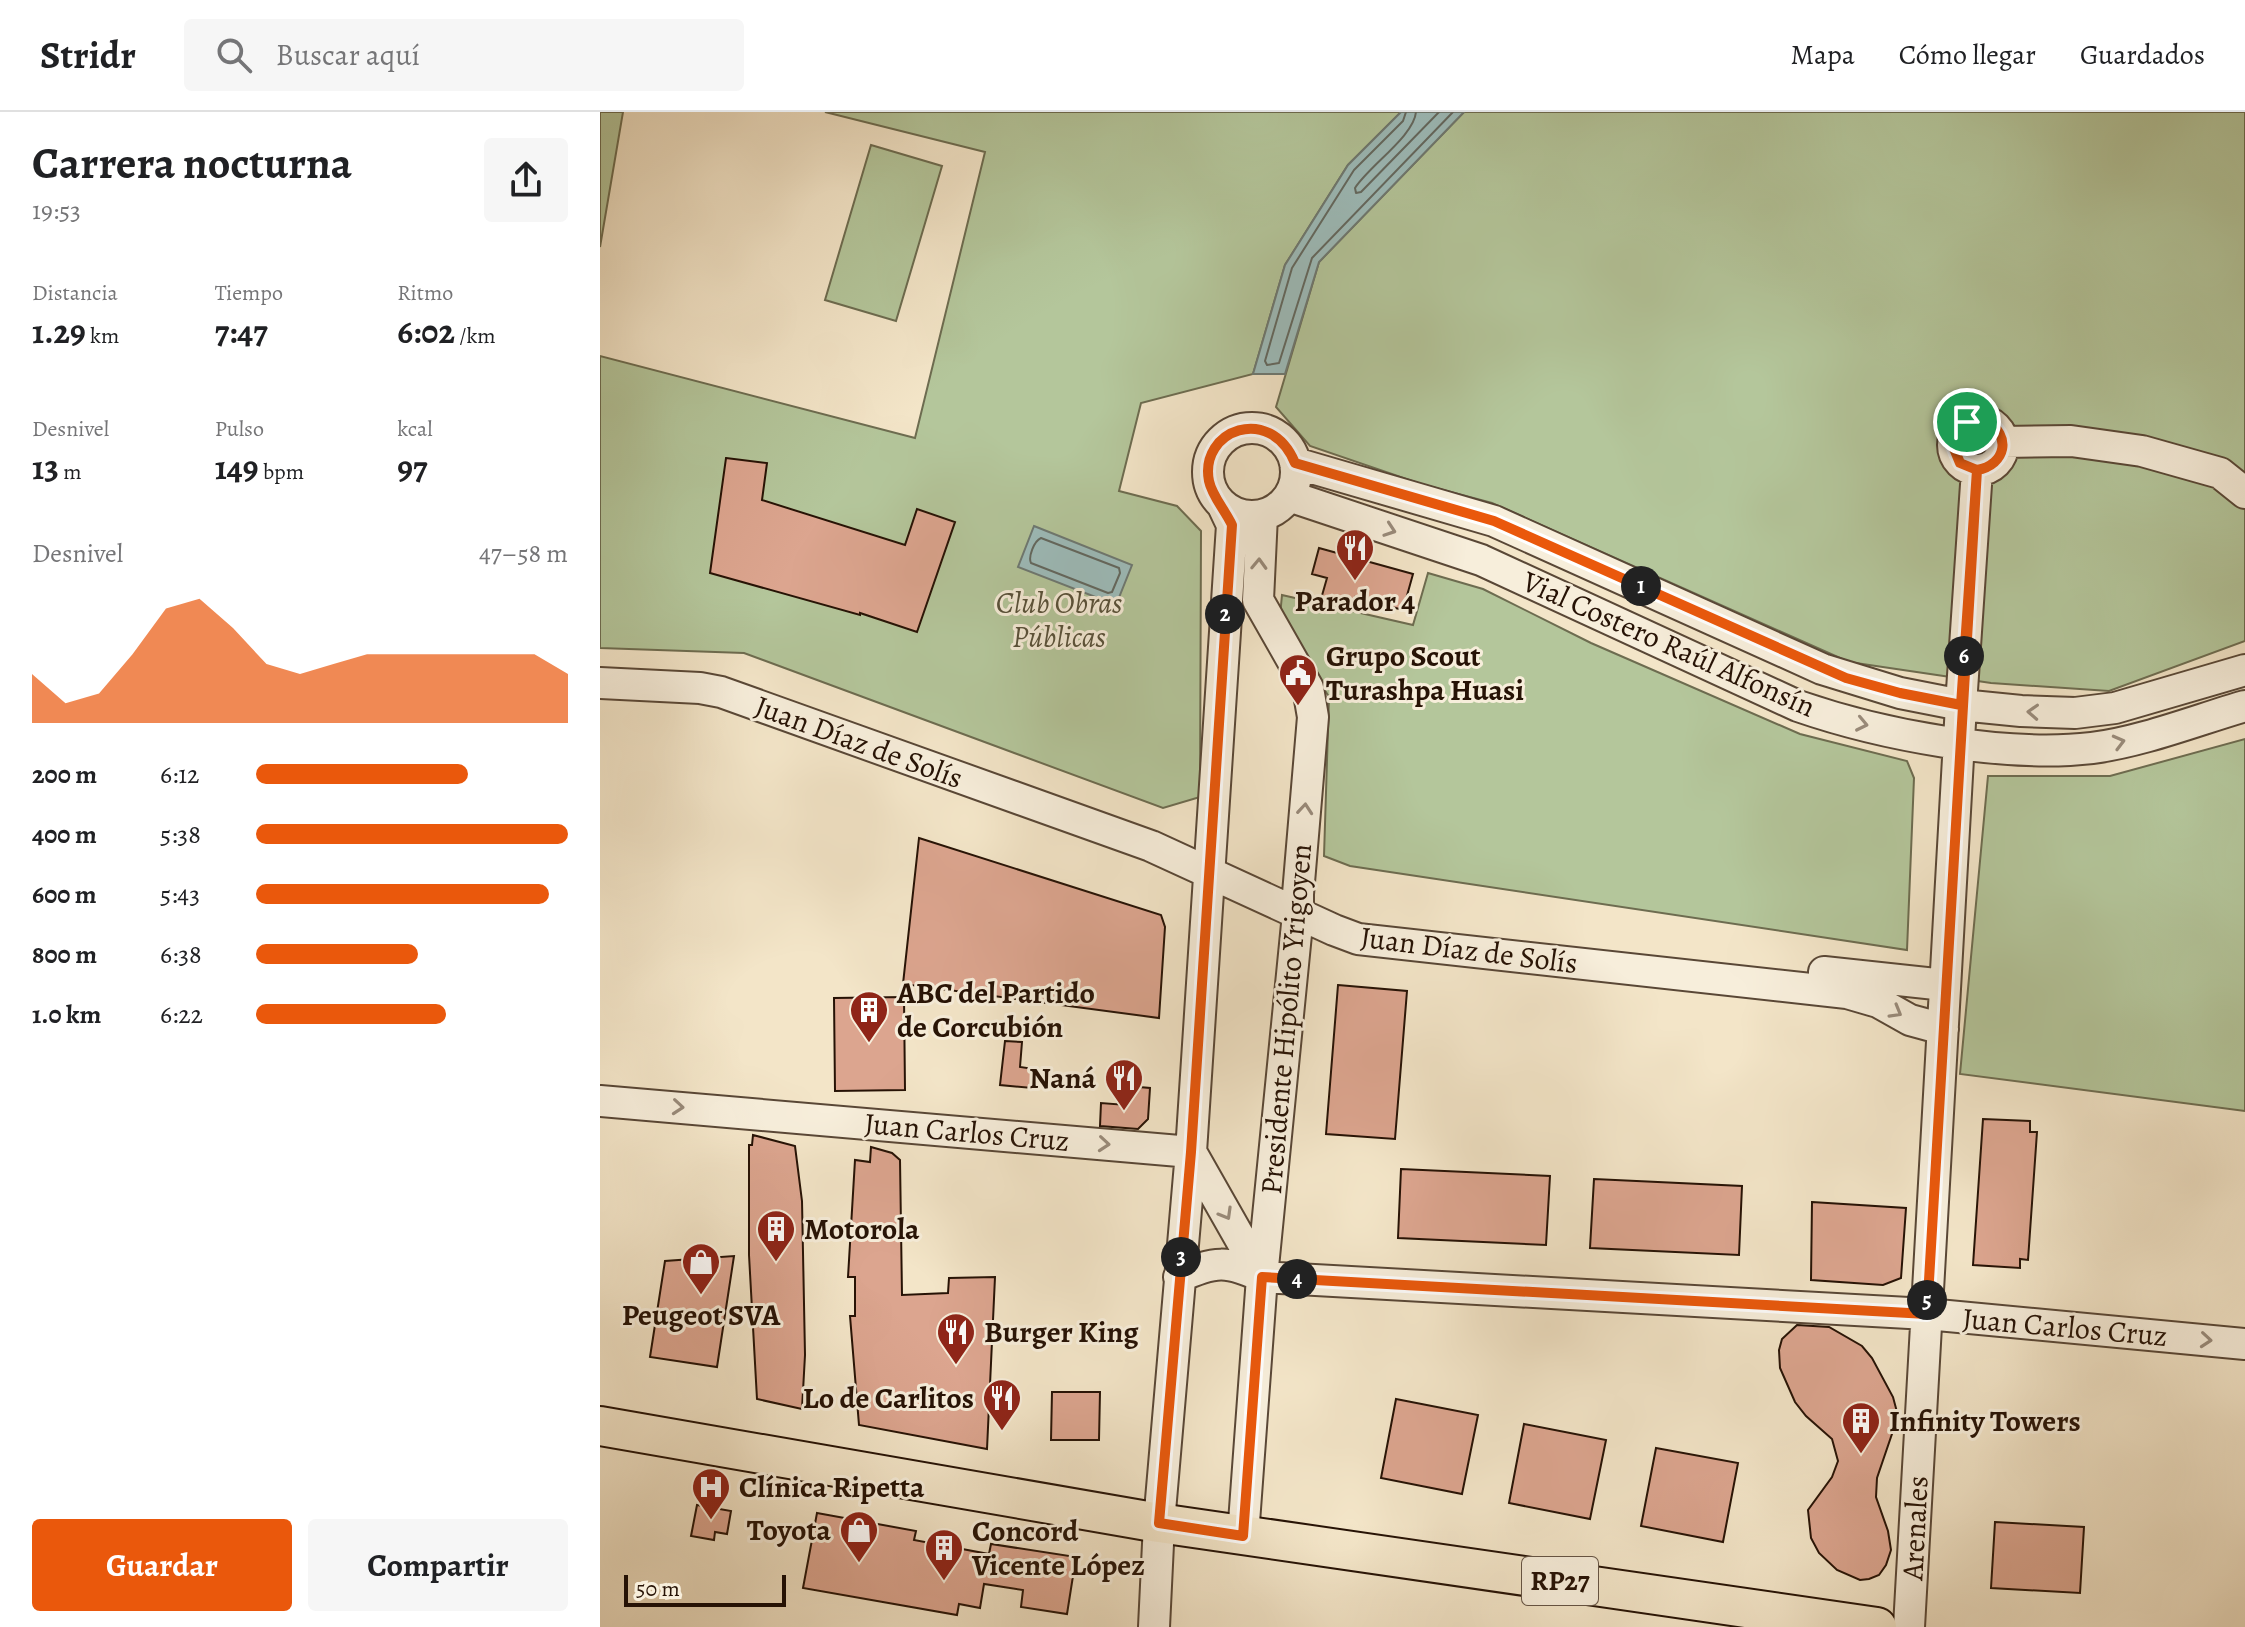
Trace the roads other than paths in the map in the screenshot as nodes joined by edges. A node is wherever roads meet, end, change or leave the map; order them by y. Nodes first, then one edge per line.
1 (2003, 442) junction
2 (1295, 463) junction
3 (1977, 470) junction
4 (2245, 493) edge
5 (1289, 496) junction
6 (1223, 506) junction
7 (1262, 515) junction
8 (600, 665) edge
9 (2245, 670) edge
10 (600, 683) edge
11 (1961, 705) junction
12 (2245, 706) edge
13 (1959, 743) junction
14 (1208, 864) junction
15 (1298, 904) junction
16 (1945, 985) junction
17 (1943, 1029) junction
18 (600, 1101) edge
19 (1191, 1152) junction
20 (1179, 1277) junction
21 (1262, 1277) junction
22 (1927, 1314) junction
23 (2245, 1344) edge
24 (600, 1426) edge
25 (1159, 1523) junction
26 (1243, 1536) junction
27 (1154, 1627) edge
28 (1877, 1627) edge
29 (1909, 1627) edge

1 - 3 street
1 - 3 street
1 - 4 street
2 - 5 street
2 - 6 street
2 - 11 street, Vial Costero Raúl Alfonsín
3 - 11 street, Arenales
5 - 7 street
5 -> 13 street, Vial Costero Raúl Alfonsín
6 - 7 street
6 - 14 street
15 -> 7 street, Presidente Hipólito Yrigoyen
8 - 14 street, Juan Díaz de Solís
9 -> 11 street, Vial Costero Raúl Alfonsín
10 - 14 street, Juan Díaz de Solís
11 - 13 street, Arenales
13 -> 12 street, Vial Costero Raúl Alfonsín
13 - 16 street, Arenales
14 - 15 street, Juan Díaz de Solís
14 - 19 street
15 - 16 street, Juan Díaz de Solís
15 -> 17 street, Juan Díaz de Solís
15 - 21 street, Presidente Hipólito Yrigoyen
16 - 17 street, Arenales
17 - 22 street, Arenales
18 -> 19 street, Juan Carlos Cruz
19 - 20 street
19 -> 21 street
20 - 21 street, Juan Carlos Cruz
20 - 25 street
21 - 22 street, Juan Carlos Cruz
21 - 26 street, Presidente Hipólito Yrigoyen
22 -> 23 street, Juan Carlos Cruz
22 - 29 street, Arenales
24 - 25 main road, RP27
25 - 26 main road, RP27
25 - 27 street
26 - 28 main road, RP27

